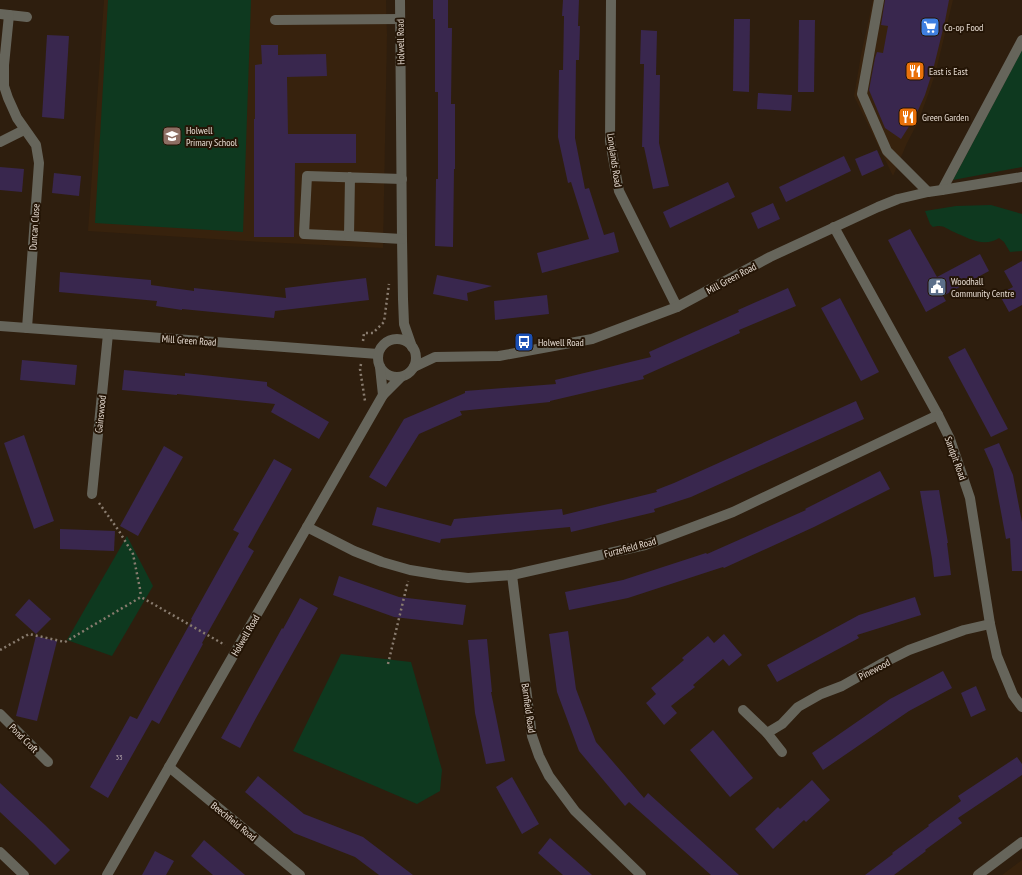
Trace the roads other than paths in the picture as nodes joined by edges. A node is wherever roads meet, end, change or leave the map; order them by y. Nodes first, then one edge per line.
1 (400, 0) edge
2 (611, 0) edge
3 (879, 0) edge
4 (4, 14) edge
5 (27, 17) dead end
6 (400, 19) junction
7 (275, 20) dead end
8 (1022, 40) edge
9 (24, 130) junction
10 (0, 142) edge
11 (350, 177) junction
12 (1022, 177) edge
13 (402, 179) junction
14 (942, 190) junction
15 (928, 192) junction
16 (834, 227) junction
17 (349, 236) junction
18 (402, 239) junction
19 (677, 307) junction
20 (0, 326) edge
21 (27, 328) junction
22 (108, 334) junction
23 (413, 348) junction
24 (378, 354) junction
25 (434, 357) junction
26 (380, 367) junction
27 (414, 367) junction
28 (402, 377) junction
29 (383, 395) junction
30 (938, 415) junction
31 (92, 494) road end
32 (307, 527) junction
33 (512, 575) junction
34 (990, 624) junction
35 (1022, 707) edge
36 (743, 710) dead end
37 (0, 714) edge
38 (767, 732) junction
39 (782, 752) dead end
40 (48, 762) dead end
41 (169, 767) junction
42 (1022, 842) edge
43 (0, 852) edge
44 (24, 875) edge
45 (107, 875) edge
46 (300, 875) edge
47 (641, 875) edge
48 (978, 875) edge

1 - 6 street, Holwell Road
2 - 19 street, Longlands Road
3 - 15 street
4 - 5 street, Duncan Close
4 - 9 street, Duncan Close
6 - 7 street
6 - 13 street, Holwell Road
8 - 14 street
9 - 10 street
9 - 21 street, Duncan Close
11 - 13 street
11 - 17 street
11 - 17 street
12 - 14 street, Mill Green Road
13 - 18 street, Holwell Road
14 - 15 street, Mill Green Road
15 - 16 street, Mill Green Road
16 - 19 street, Mill Green Road
16 - 30 street, Sandpit Road
17 - 18 street
18 - 23 street, Holwell Road
19 - 25 street, Mill Green Road
20 - 21 street, Mill Green Road
21 - 22 street, Mill Green Road
22 - 24 street, Mill Green Road
22 - 31 street, Gainswood
23 - 24 street
23 - 25 street, Mill Green Road
23 - 27 street
24 - 26 street
25 - 27 street, Mill Green Road
26 - 28 street
26 - 29 street
27 - 28 street
28 - 29 street, Holwell Road
29 - 32 street, Holwell Road
30 - 33 street, Furzefield Road
30 - 34 street, Sandpit Road
32 - 33 street, Furzefield Road
32 - 41 street, Holwell Road
33 - 47 street, Barnfield Road
34 - 35 street, Sandpit Road
34 - 38 street, Pinewood
36 - 38 street
37 - 40 street, Pond Croft
38 - 39 street
41 - 45 street, Holwell Road
41 - 46 street, Beechfield Road
42 - 48 street
43 - 44 street

